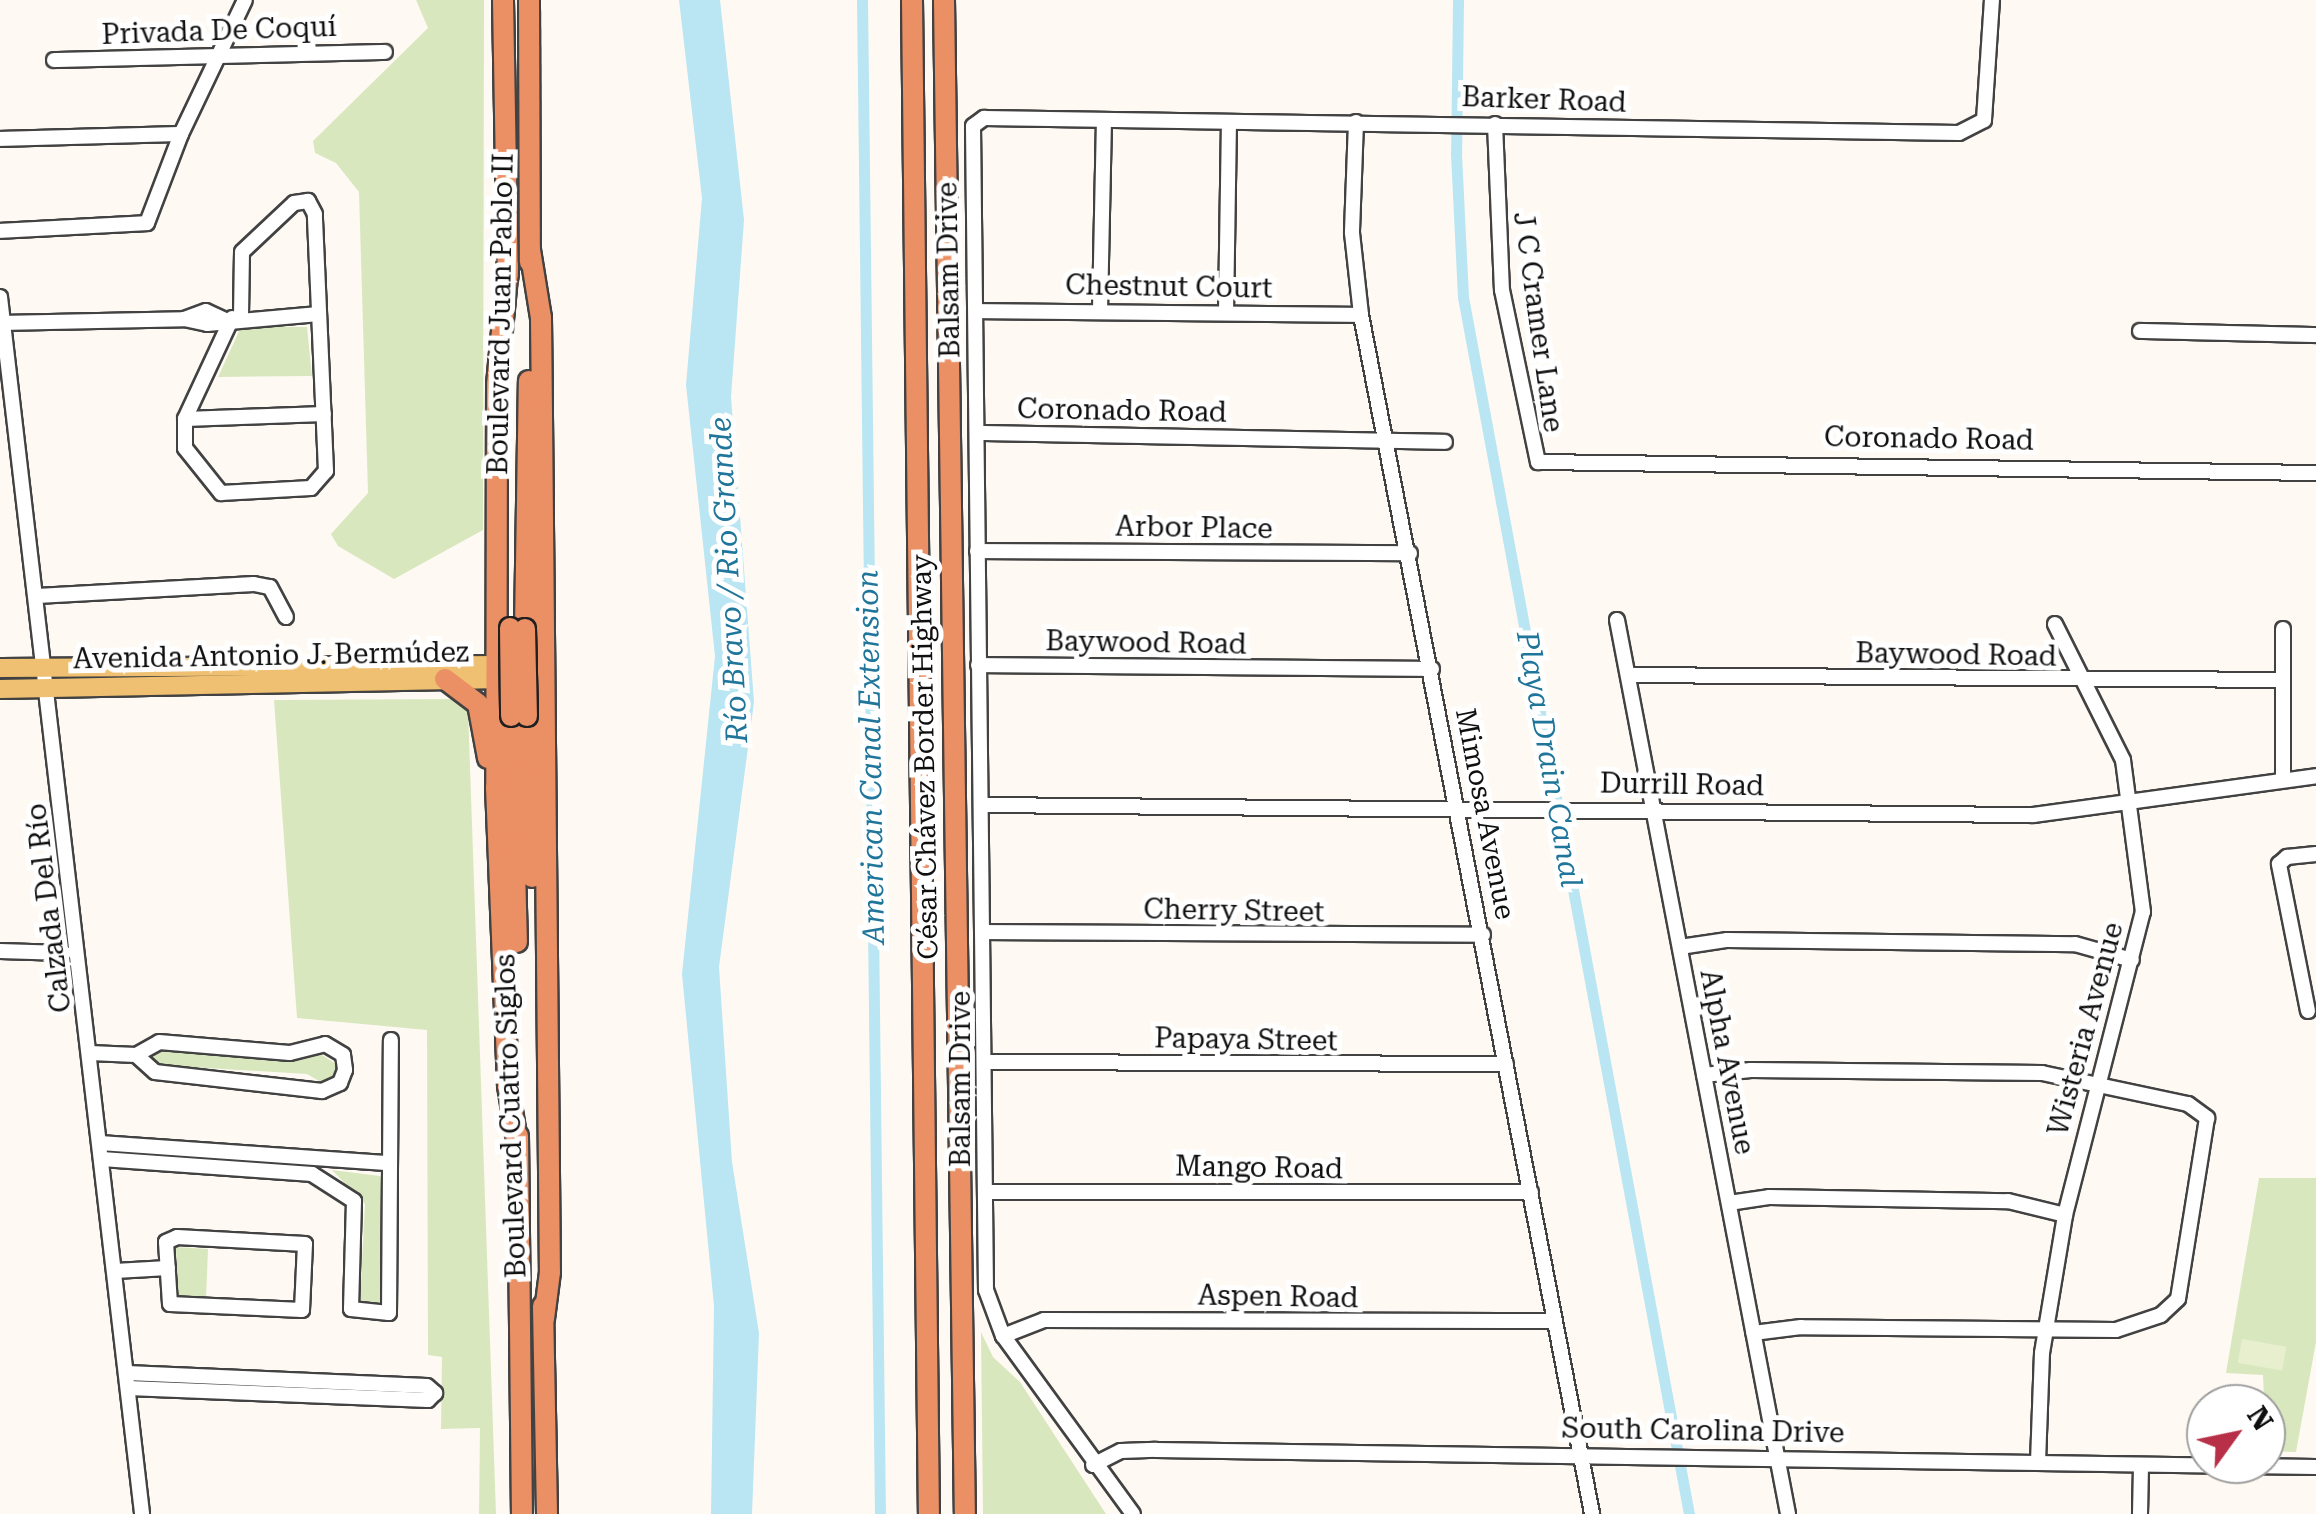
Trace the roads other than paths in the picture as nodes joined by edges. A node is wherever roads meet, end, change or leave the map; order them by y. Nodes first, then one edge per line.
1 (246, 0) edge
2 (503, 0) edge
3 (529, 0) edge
4 (912, 0) edge
5 (944, 0) edge
6 (1992, 0) edge
7 (385, 52) dead end
8 (216, 56) junction
9 (54, 60) dead end
10 (977, 120) joint
11 (1104, 120) junction
12 (1229, 122) junction
13 (1356, 122) junction
14 (1495, 124) junction
15 (181, 134) junction
16 (0, 140) edge
17 (0, 231) edge
18 (530, 250) junction
19 (508, 266) junction
20 (0, 297) edge
21 (976, 310) junction
22 (1100, 310) junction
23 (1226, 312) junction
24 (319, 314) junction
25 (1362, 315) junction
26 (232, 318) junction
27 (2, 323) edge
28 (2140, 332) dead end
29 (2316, 335) edge
30 (5, 410) edge
31 (324, 414) junction
32 (185, 419) junction
33 (978, 434) junction
34 (1389, 442) junction
35 (1445, 442) dead end
36 (1541, 463) joint
37 (2316, 472) edge
38 (977, 550) junction
39 (1410, 553) junction
40 (37, 596) junction
41 (286, 617) dead end
42 (1618, 620) dead end
43 (2055, 624) dead end
44 (519, 627) junction
45 (2284, 629) dead end
46 (978, 665) junction
47 (0, 668) edge
48 (46, 668) junction
49 (1432, 669) junction
50 (542, 671) junction
51 (499, 672) junction
52 (1629, 675) junction
53 (444, 678) junction
54 (2283, 680) junction
55 (2085, 682) junction
56 (0, 688) edge
57 (49, 688) junction
58 (520, 719) junction
59 (2316, 776) edge
60 (2283, 779) junction
61 (496, 787) junction
62 (2131, 804) junction
63 (984, 805) junction
64 (1460, 807) junction
65 (1654, 810) junction
66 (2316, 854) edge
67 (984, 932) junction
68 (1483, 934) junction
69 (1680, 947) junction
70 (0, 951) edge
71 (64, 953) dead end
72 (2132, 960) junction
73 (526, 982) junction
74 (2308, 1010) dead end
75 (391, 1040) dead end
76 (90, 1053) junction
77 (136, 1055) junction
78 (986, 1062) junction
79 (1506, 1064) junction
80 (1704, 1075) junction
81 (2097, 1088) junction
82 (100, 1143) junction
83 (518, 1147) junction
84 (313, 1158) junction
85 (102, 1160) junction
86 (389, 1163) junction
87 (312, 1174) junction
88 (986, 1192) junction
89 (1531, 1192) junction
90 (1729, 1203) junction
91 (2065, 1215) junction
92 (168, 1268) junction
93 (115, 1271) junction
94 (544, 1319) junction
95 (1555, 1321) junction
96 (2046, 1331) junction
97 (1754, 1333) junction
98 (1004, 1336) junction
99 (127, 1380) junction
100 (352, 1390) junction
101 (1581, 1453) junction
102 (1778, 1458) junction
103 (2038, 1462) junction
104 (2140, 1465) junction
105 (1093, 1466) junction
106 (2316, 1466) edge
107 (142, 1514) edge
108 (522, 1514) edge
109 (547, 1514) edge
110 (929, 1514) edge
111 (965, 1514) edge
112 (1133, 1514) edge
113 (1592, 1514) edge
114 (1788, 1514) edge
115 (2140, 1514) edge

1 - 8 street
2 - 19 highway, Boulevard Juan Pablo II
3 - 18 highway, Boulevard Juan Pablo II
4 - 110 highway, César Chávez Border Highway
5 - 111 highway, César Chávez Border Highway
6 - 14 street, Barker Road
7 - 8 street, Privada De Coquí
8 - 9 street, Privada De Coquí
8 - 15 street
10 - 11 street, Barker Road
10 - 21 street, Balsam Drive
11 - 12 street, Barker Road
11 - 22 street
12 - 13 street, Barker Road
12 - 23 street
13 - 14 street, Barker Road
13 - 25 street, Mimosa Avenue
14 - 36 street, J C Cramer Lane
15 - 16 street
15 - 17 street
18 - 44 highway, Boulevard Juan Pablo II
18 - 44 highway
19 - 44 highway, Boulevard Juan Pablo II
19 - 44 highway
20 - 27 street, Calzada Del Río
21 - 22 street, Chestnut Court
21 - 33 street, Balsam Drive
22 - 23 street, Chestnut Court
23 - 25 street, Chestnut Court
24 - 26 street
24 - 26 street
24 - 31 street
25 - 34 street, Mimosa Avenue
26 - 27 street
26 - 32 street
27 - 30 street, Calzada Del Río
28 - 29 street
30 - 40 street, Calzada Del Río
31 - 32 street
31 - 32 street
33 - 34 street, Coronado Road
33 - 38 street, Balsam Drive
34 - 35 street, Coronado Road
34 - 39 street, Mimosa Avenue
36 - 37 street, Coronado Road
38 - 39 street, Arbor Place
38 - 46 street, Balsam Drive
39 - 49 street, Mimosa Avenue
40 - 41 street
40 - 48 street, Calzada Del Río
42 - 52 street, Alpha Avenue
43 - 55 street, Wisteria Avenue
44 - 50 highway
44 - 51 highway
44 - 58 highway, bridge
45 - 54 street
46 - 49 street, Baywood Road
46 - 63 street, Balsam Drive
47 - 48 main road, Avenida Antonio J. Bermúdez
48 - 51 main road, Avenida Antonio J. Bermúdez
48 - 57 street, Calzada Del Río
49 - 64 street, Mimosa Avenue
50 - 51 main road, Avenida Antonio J. Bermúdez
50 - 58 highway
51 - 53 main road, Avenida Antonio J. Bermúdez
51 - 58 highway
52 - 55 street, Baywood Road
52 - 65 street, Alpha Avenue
53 - 57 main road, Avenida Antonio J. Bermúdez
53 - 61 highway
54 - 55 street, Baywood Road
54 - 60 street
55 - 62 street, Wisteria Avenue
56 - 57 main road, Avenida Antonio J. Bermúdez
57 - 76 street, Calzada Del Río
58 - 61 highway
58 - 73 highway, Boulevard Cuatro Siglos
58 - 94 highway
59 - 60 street, Durrill Road
60 - 62 street, Durrill Road
61 - 83 highway
62 - 65 street, Durrill Road
62 - 72 street, Wisteria Avenue
63 - 64 street, Durrill Road
63 - 67 street, Balsam Drive
64 - 65 street, Durrill Road
64 - 68 street, Mimosa Avenue
65 - 69 street, Alpha Avenue
66 - 74 street
67 - 68 street, Cherry Street
67 - 78 street, Balsam Drive
68 - 79 street, Mimosa Avenue
69 - 72 street
69 - 80 street, Alpha Avenue
70 - 71 street
72 - 81 street, Wisteria Avenue
73 - 83 highway, Boulevard Cuatro Siglos
73 - 94 highway, Boulevard Cuatro Siglos
75 - 86 street
76 - 77 street
76 - 82 street, Calzada Del Río
77 - 77 street
78 - 79 street, Papaya Street
78 - 88 street, Balsam Drive
79 - 89 street, Mimosa Avenue
80 - 81 street
80 - 90 street, Alpha Avenue
81 - 91 street, Wisteria Avenue
81 - 96 street
82 - 84 street
82 - 85 street, Calzada Del Río
83 - 108 highway, Boulevard Cuatro Siglos
84 - 86 street
84 - 87 street
85 - 87 street
85 - 93 street, Calzada Del Río
86 - 87 street
88 - 89 street, Mango Road
88 - 98 street, Balsam Drive
89 - 95 street, Mimosa Avenue
90 - 91 street
90 - 97 street, Alpha Avenue
91 - 96 street, Wisteria Avenue
92 - 92 street
92 - 93 street
93 - 99 street, Calzada Del Río
94 - 109 highway, Boulevard Cuatro Siglos
95 - 98 street, Aspen Road
95 - 101 street, Mimosa Avenue
96 - 97 street
96 - 103 street, Wisteria Avenue
97 - 102 street, Alpha Avenue
98 - 105 street, Balsam Drive
99 - 100 street
99 - 107 street, Calzada Del Río
100 - 100 street
101 - 102 street, South Carolina Drive
101 - 105 street, South Carolina Drive
101 - 113 street, Mimosa Avenue
102 - 103 street, South Carolina Drive
102 - 114 street, Alpha Avenue
103 - 104 street, South Carolina Drive
104 - 106 street, South Carolina Drive
104 - 115 street
105 - 112 street, Balsam Drive

